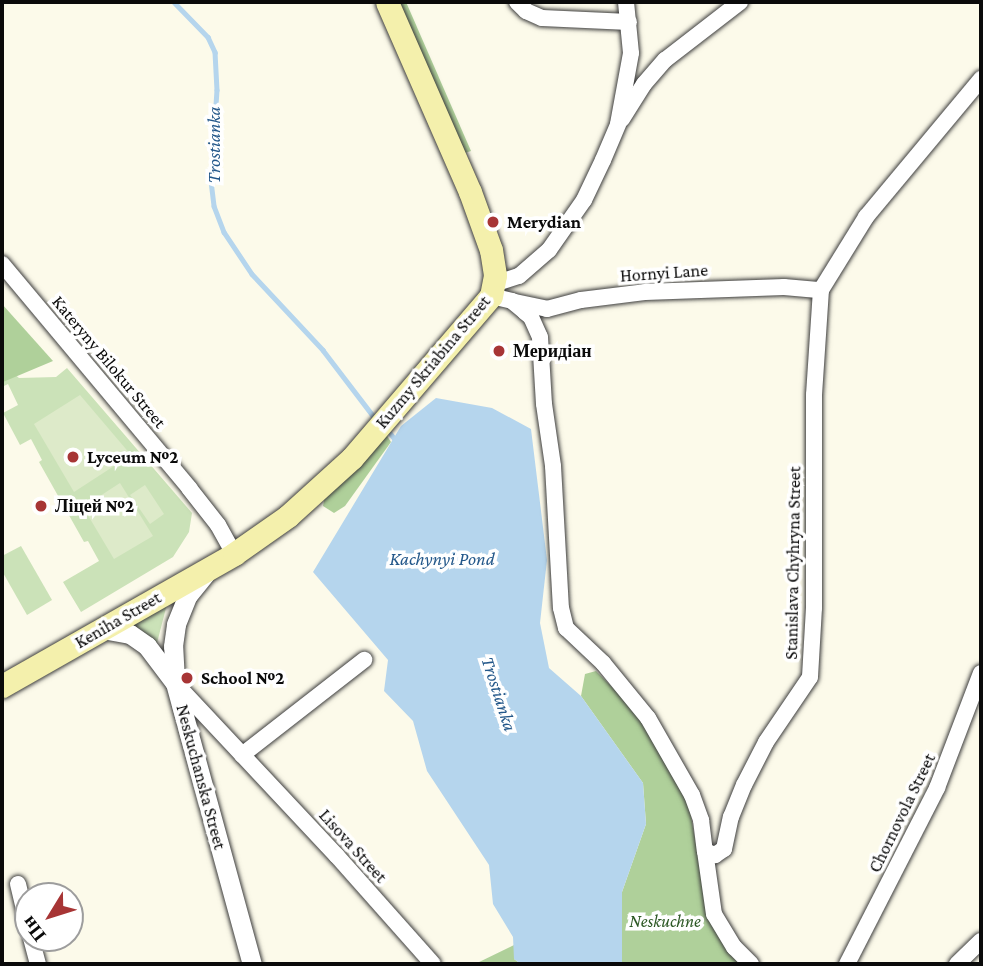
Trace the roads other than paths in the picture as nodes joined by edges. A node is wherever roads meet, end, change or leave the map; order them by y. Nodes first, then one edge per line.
1 (387, 2) edge
2 (517, 2) edge
3 (626, 2) edge
4 (740, 2) edge
5 (629, 22) junction
6 (981, 79) edge
7 (618, 124) junction
8 (2, 264) edge
9 (821, 290) junction
10 (499, 294) junction
11 (224, 559) junction
12 (103, 629) junction
13 (364, 660) dead end
14 (981, 673) edge
15 (175, 683) junction
16 (2, 686) edge
17 (242, 755) junction
18 (705, 851) junction
19 (981, 941) edge
20 (252, 964) edge
21 (433, 964) edge
22 (751, 964) edge
23 (847, 964) edge
24 (957, 964) edge

1 - 10 main road, Kuzmy Skriabina Street
2 - 5 street
3 - 5 street
4 - 7 street
5 - 7 street
6 - 9 street, Stanislava Chyhryna Street
7 - 10 street
8 - 11 street, Kateryny Bilokur Street
9 - 10 street, Hornyi Lane
9 - 18 street, Stanislava Chyhryna Street
10 - 11 main road, Kuzmy Skriabina Street
10 - 18 street
11 - 12 main road, Keniha Street
11 - 15 street
12 - 15 street, Neskuchanska Street
12 - 16 main road, Keniha Street
13 - 17 street
14 - 23 street, Chornovola Street
15 - 17 street, Lisova Street
15 - 20 street, Neskuchanska Street
17 - 21 street, Lisova Street
18 - 22 street
19 - 24 street

